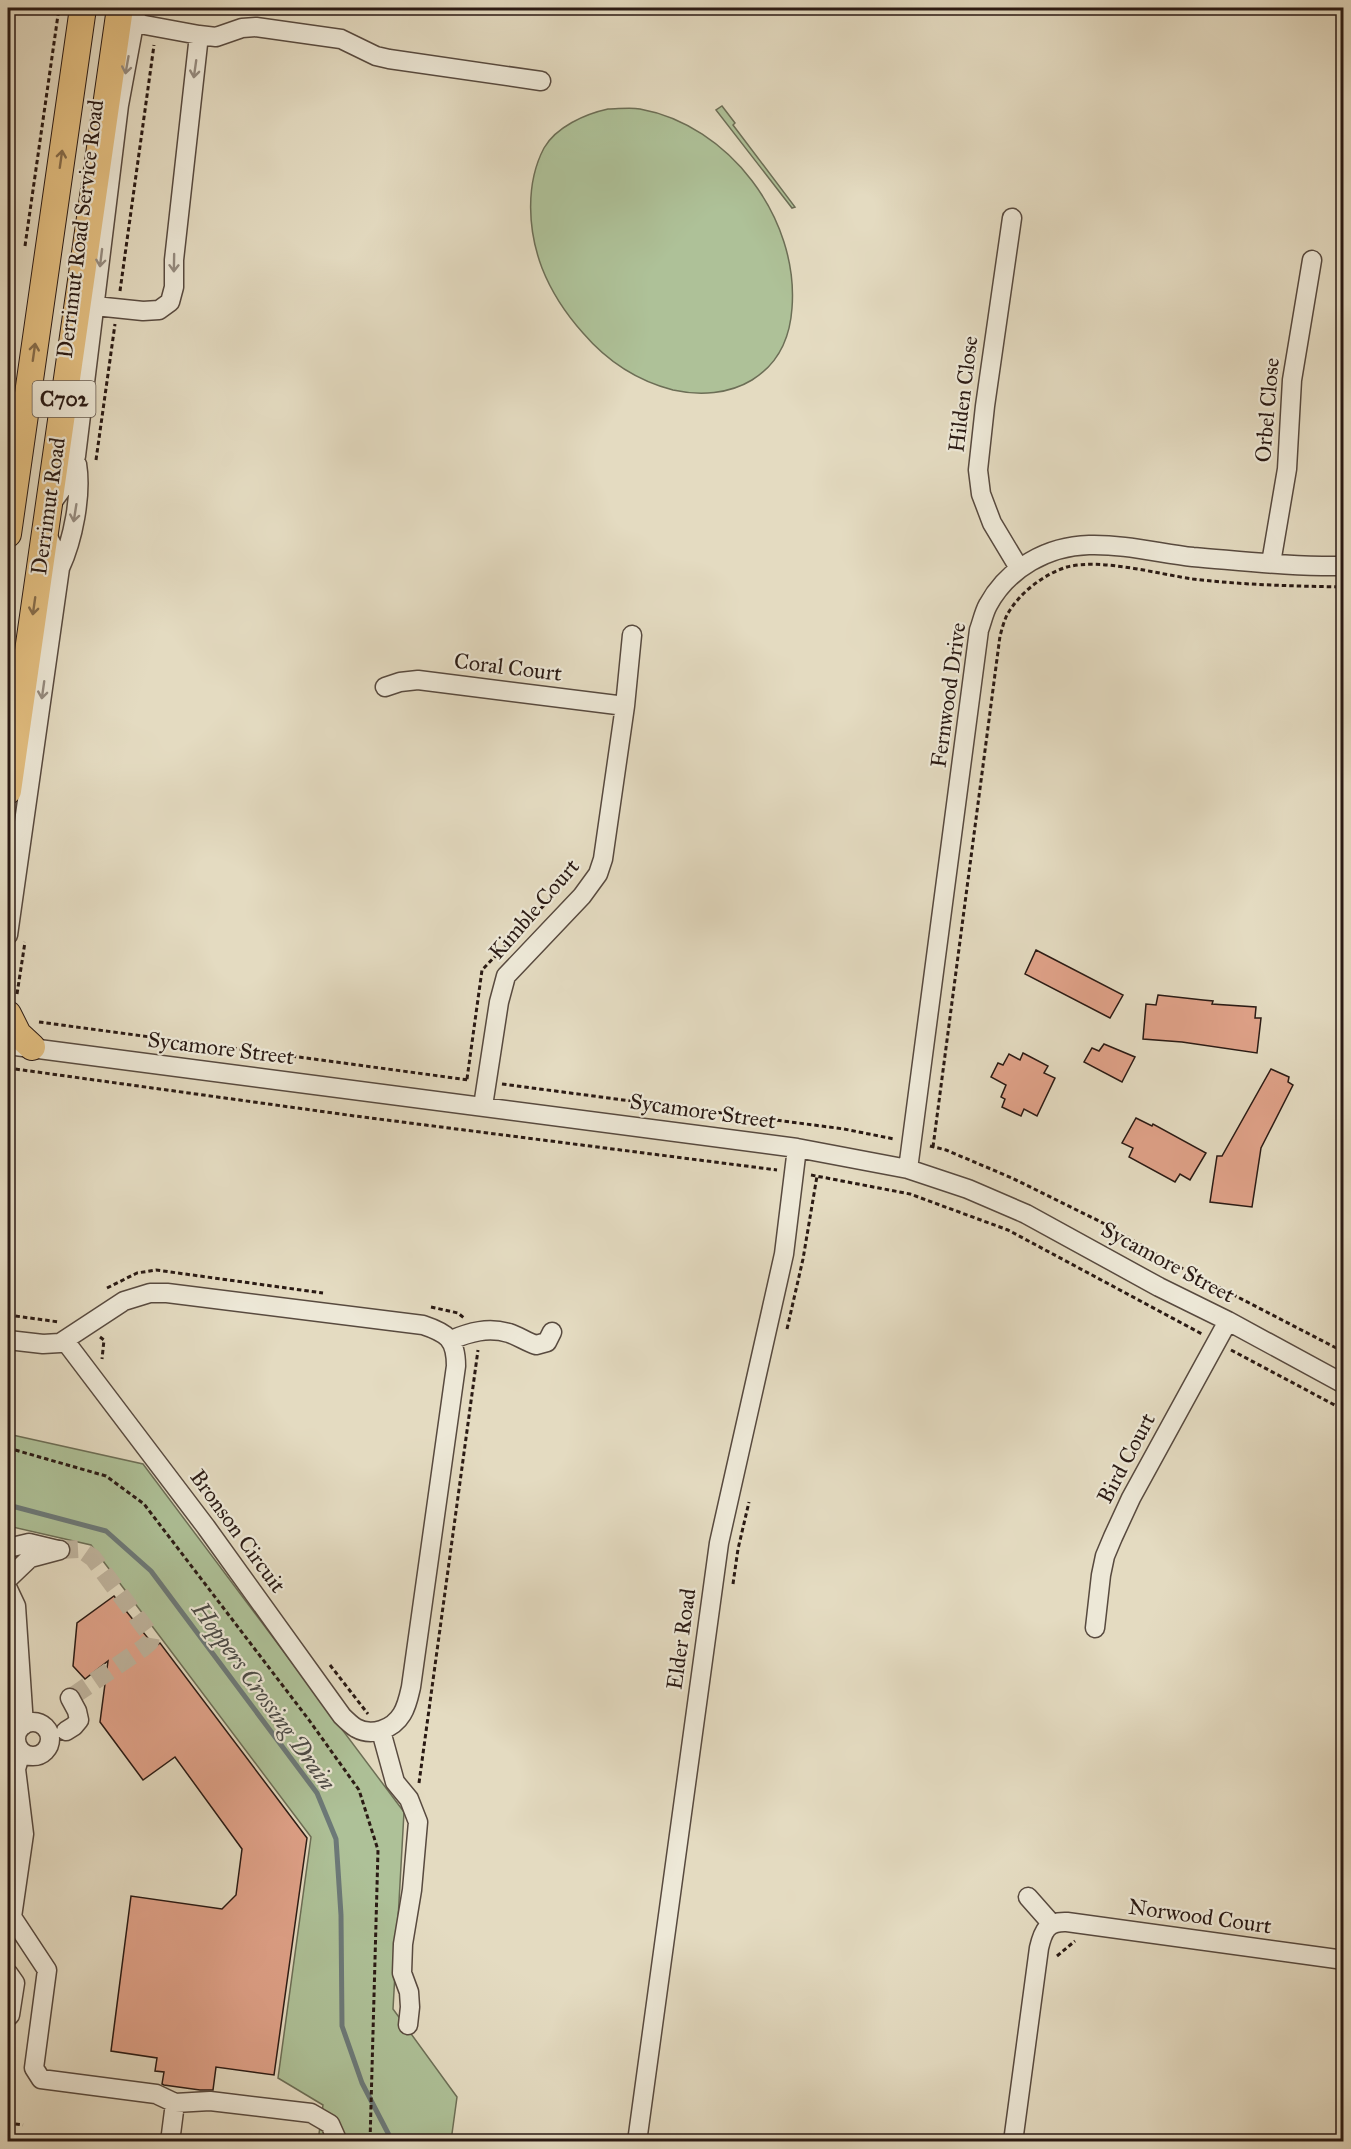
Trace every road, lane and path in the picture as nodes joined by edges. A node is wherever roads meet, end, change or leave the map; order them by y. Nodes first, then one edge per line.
1 (59, 8) edge
2 (82, 8) edge
3 (130, 13) edge
4 (157, 28) junction
5 (199, 35) junction
6 (541, 81) dead end
7 (1012, 218) dead end
8 (24, 256) dead end
9 (1312, 260) dead end
10 (95, 306) junction
11 (117, 308) junction
12 (76, 456) junction
13 (94, 469) dead end
14 (47, 519) junction
15 (8, 534) edge
16 (1271, 562) junction
17 (1344, 566) edge
18 (60, 568) junction
19 (1019, 568) junction
20 (1344, 587) edge
21 (632, 635) dead end
22 (26, 664) junction
23 (385, 687) dead end
24 (8, 701) edge
25 (625, 706) junction
26 (8, 791) edge
27 (576, 871) dead end
28 (8, 935) edge
29 (26, 936) dead end
30 (18, 1012) edge
31 (20, 1046) edge
32 (8, 1068) edge
33 (467, 1079) junction
34 (486, 1082) junction
35 (483, 1106) junction
36 (911, 1142) junction
37 (933, 1147) junction
38 (797, 1148) junction
39 (908, 1169) junction
40 (794, 1172) junction
41 (817, 1176) junction
42 (100, 1293) dead end
43 (326, 1293) dead end
44 (421, 1306) dead end
45 (8, 1315) edge
46 (1228, 1320) junction
47 (787, 1330) dead end
48 (475, 1331) junction
49 (65, 1332) junction
50 (552, 1332) dead end
51 (8, 1340) edge
52 (451, 1340) junction
53 (1216, 1342) junction
54 (1344, 1352) edge
55 (1344, 1384) edge
56 (1344, 1410) edge
57 (8, 1448) edge
58 (751, 1492) dead end
59 (8, 1548) edge
60 (8, 1579) edge
61 (8, 1589) edge
62 (732, 1594) dead end
63 (1095, 1628) dead end
64 (70, 1698) dead end
65 (24, 1725) junction
66 (381, 1731) junction
67 (58, 1734) junction
68 (82, 1742) dead end
69 (21, 1752) junction
70 (409, 1799) junction
71 (1028, 1897) dead end
72 (1051, 1923) junction
73 (1095, 1926) junction
74 (1056, 1956) dead end
75 (1344, 1960) edge
76 (8, 1973) edge
77 (8, 2017) edge
78 (408, 2025) dead end
79 (176, 2103) junction
80 (8, 2123) edge
81 (23, 2126) dead end
82 (170, 2142) edge
83 (338, 2142) edge
84 (370, 2142) edge
85 (637, 2142) edge
86 (1013, 2142) edge

1 - 8 path
15 -> 2 highway, Derrimut Road / C702
3 - 4 street
3 -> 10 street, Derrimut Road Service Road
3 - 14 highway, Derrimut Road / C702
4 - 5 street
4 - 11 path
5 - 6 street
5 -> 11 street
7 - 19 street, Hilden Close
9 - 16 street, Orbel Close
10 - 11 street
10 - 12 street, Derrimut Road Service Road
11 - 13 path
12 - 14 street, Derrimut Road Service Road
12 -> 18 street, Derrimut Road Service Road
14 - 18 street, Derrimut Road Service Road
14 -> 22 highway, Derrimut Road / C702
16 - 17 street, Fernwood Drive
16 - 19 street, Fernwood Drive
18 -> 28 street, Derrimut Road Service Road
19 - 36 street, Fernwood Drive
20 - 37 path
21 - 25 street, Kimble Court
22 - 24 highway
22 - 26 highway, Derrimut Road / C702
23 - 25 street, Coral Court
25 - 34 street, Kimble Court
27 - 33 path
29 - 30 path
30 - 31 highway
30 - 33 path
31 - 35 street, Sycamore Street
32 - 40 path
33 - 34 path
34 - 35 street, Kimble Court
34 - 36 path
35 - 38 street, Sycamore Street
36 - 37 path
36 - 39 street, Fernwood Drive
37 - 54 path
38 - 39 street, Sycamore Street
38 - 40 street, Elder Road
39 - 46 street, Sycamore Street
40 - 41 path
40 - 85 street, Elder Road
41 - 47 path
41 - 53 path
42 - 43 path
44 - 48 path
45 - 49 path
46 - 53 street, Bird Court
46 - 55 street, Sycamore Street
48 - 50 street
48 - 52 street
48 - 70 path
49 - 51 street
49 - 52 street
49 - 66 street, Bronson Circuit
52 - 66 street
53 - 56 path
53 - 63 street, Bird Court
57 - 84 path
58 - 62 path
59 - 60 street
61 - 65 street
64 - 67 street
65 - 67 street
65 - 69 street
66 - 70 street
67 - 68 street
67 - 69 street
69 - 79 street
70 - 78 street
71 - 72 street
72 - 73 street, Norwood Court
72 - 86 street
73 - 74 path
73 - 75 street, Norwood Court
76 - 77 street
79 - 82 street
79 - 83 street
80 - 81 path

